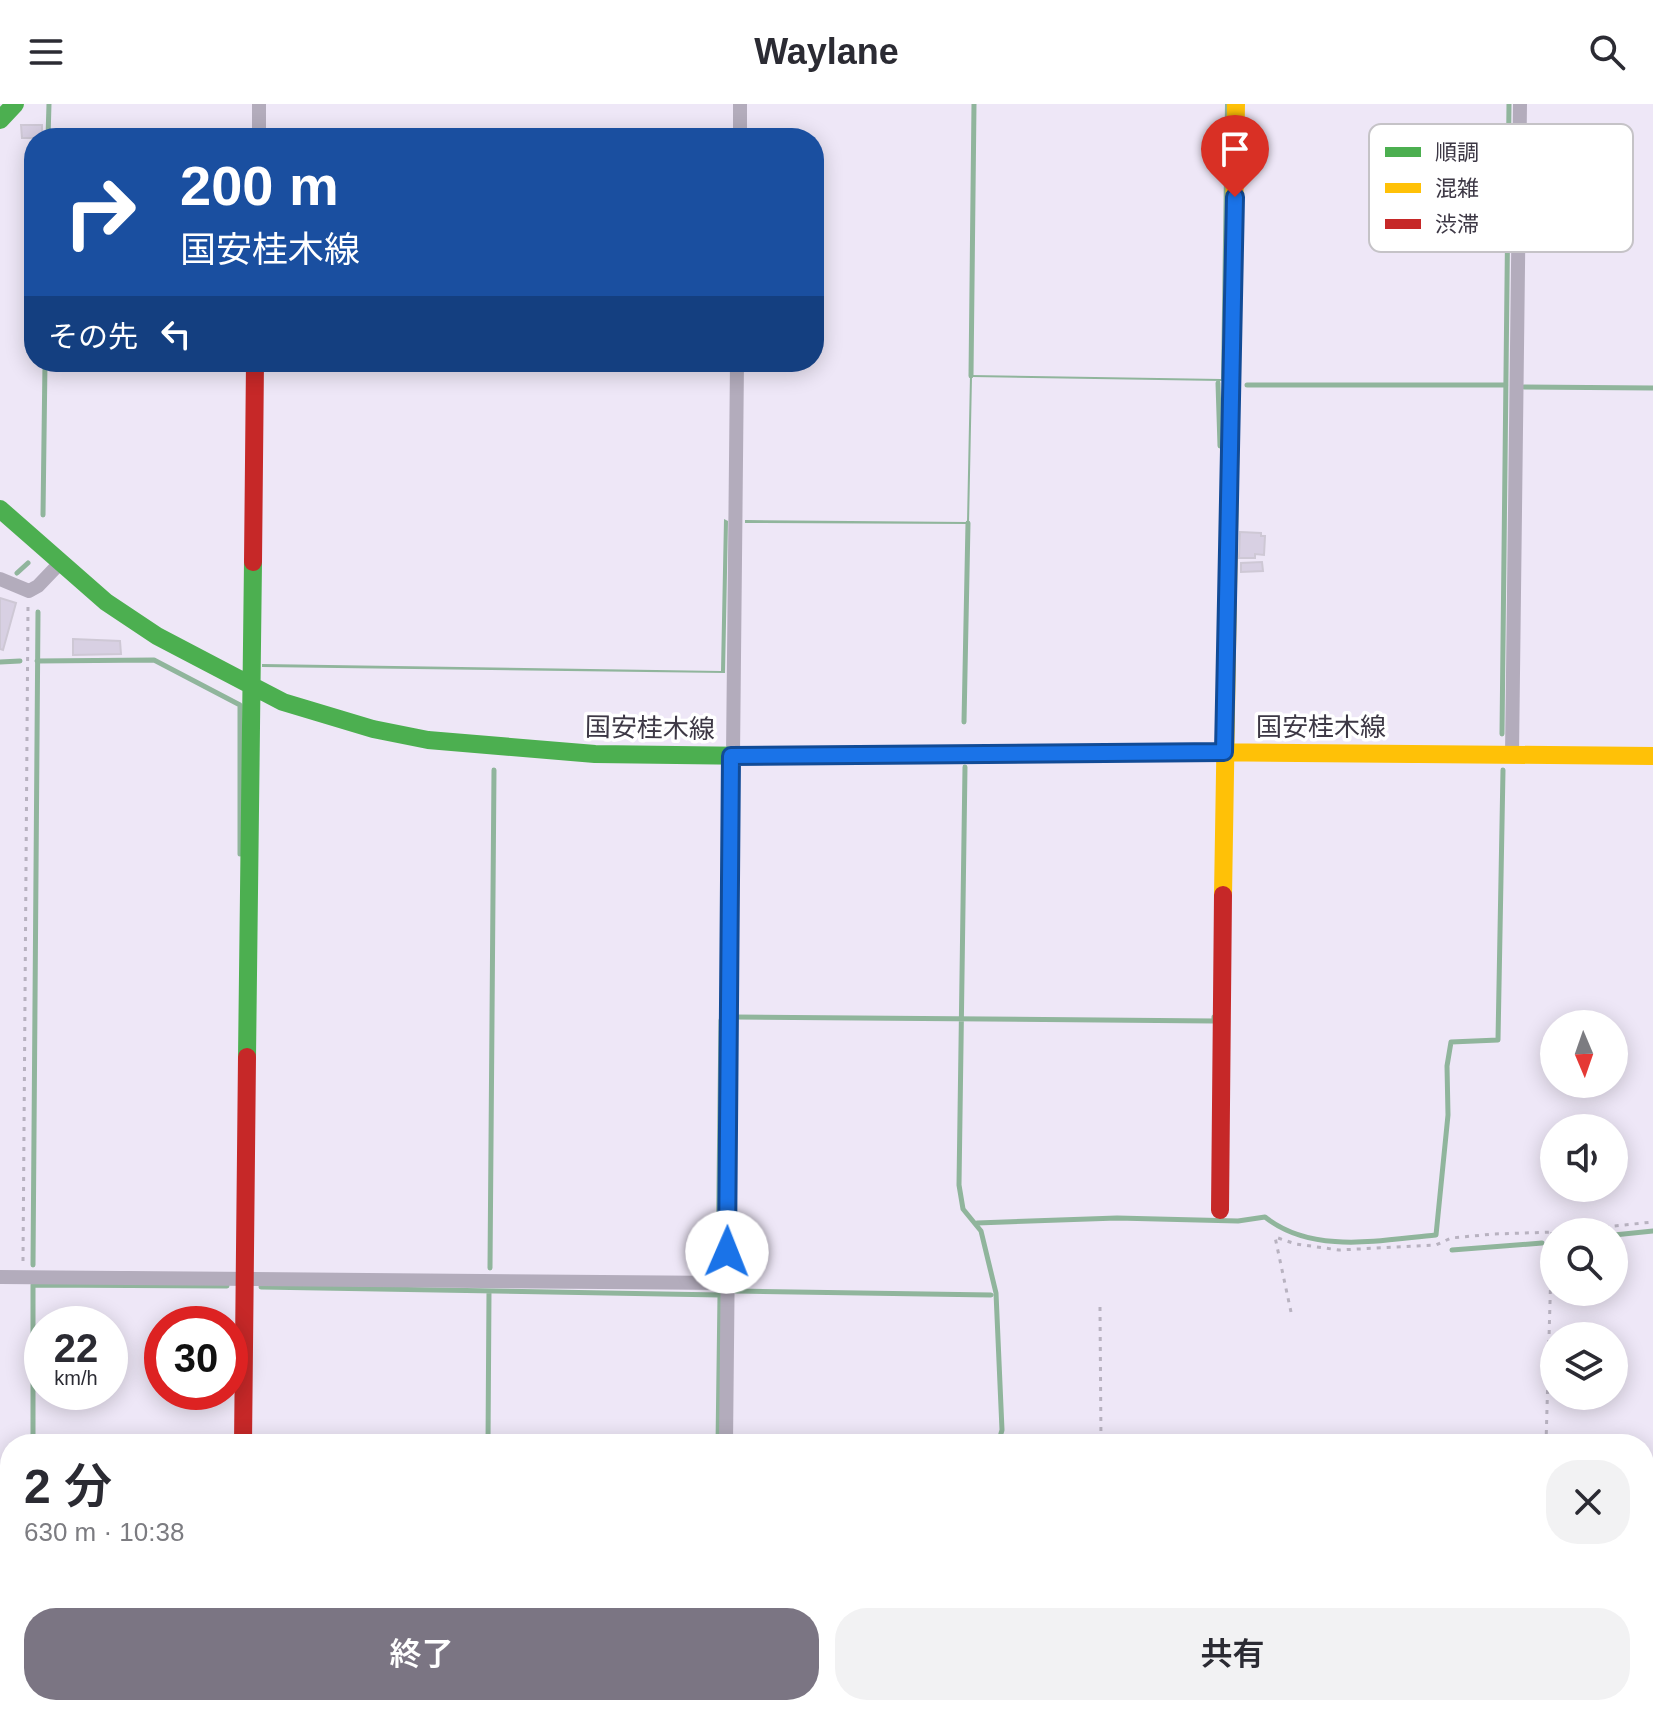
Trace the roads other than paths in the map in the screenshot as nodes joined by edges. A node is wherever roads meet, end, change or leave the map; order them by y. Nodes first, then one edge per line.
1 (15, 104) edge
2 (259, 104) edge
3 (740, 104) edge
4 (1236, 104) edge
5 (1520, 104) edge
6 (0, 120) edge
7 (1520, 124) edge
8 (259, 128) edge
9 (740, 128) edge
10 (1518, 252) edge
11 (255, 372) edge
12 (737, 372) edge
13 (0, 509) edge
14 (60, 563) junction
15 (0, 579) edge
16 (250, 685) junction
17 (1224, 752) junction
18 (1512, 755) junction
19 (731, 756) junction
20 (1653, 756) edge
21 (1220, 1210) dead end
22 (0, 1277) edge
23 (243, 1279) junction
24 (727, 1283) junction
25 (243, 1434) edge
26 (726, 1434) edge

1 - 6 street
2 - 8 street
3 - 9 street
4 - 17 street
5 - 7 street
10 - 18 street
11 - 16 street
12 - 19 street
13 - 14 street, 国安桂木線
14 - 15 street
14 - 16 street, 国安桂木線
16 - 19 street, 国安桂木線
16 - 23 street
17 - 18 street, 国安桂木線
17 - 19 street, 国安桂木線
17 - 21 street
18 - 20 street, 国安桂木線
19 - 24 street
22 - 23 street
23 - 24 street
23 - 25 street
24 - 26 street

